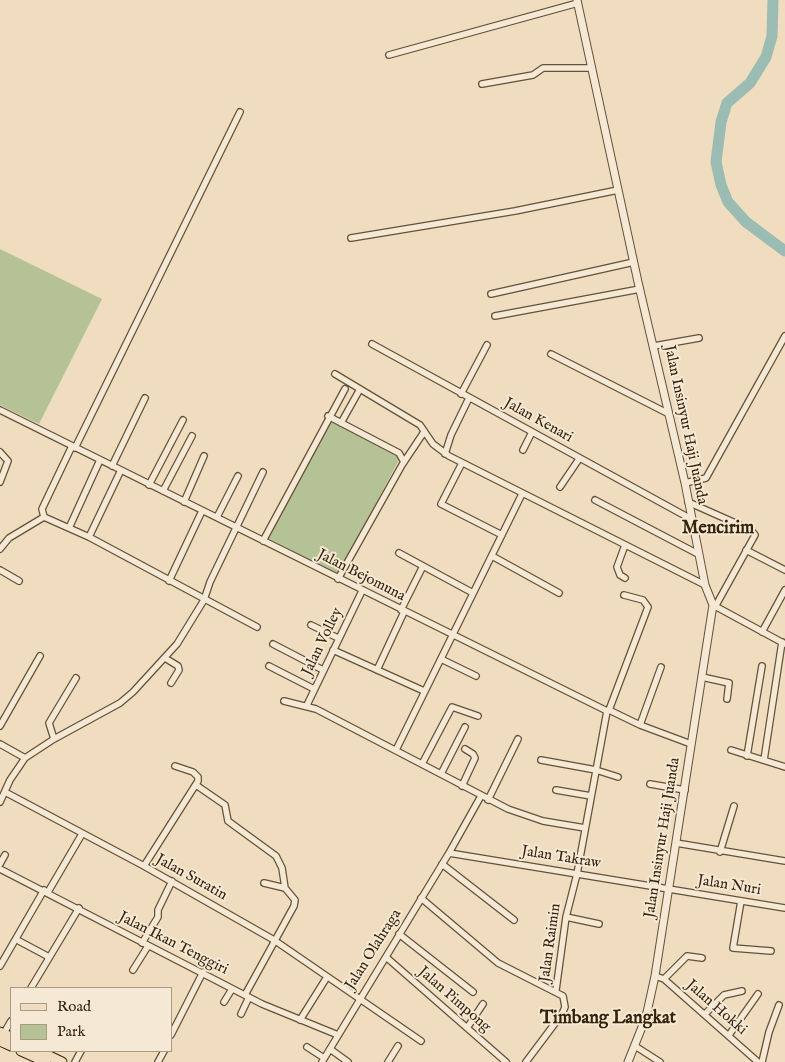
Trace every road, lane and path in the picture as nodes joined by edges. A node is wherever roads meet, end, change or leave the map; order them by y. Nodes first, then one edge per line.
1 (577, 2) edge
2 (390, 55) dead end
3 (592, 68) junction
4 (482, 84) dead end
5 (240, 112) dead end
6 (618, 190) junction
7 (351, 238) dead end
8 (634, 262) junction
9 (640, 289) junction
10 (491, 294) dead end
11 (495, 316) dead end
12 (785, 336) edge
13 (699, 338) dead end
14 (372, 344) dead end
15 (487, 345) dead end
16 (654, 346) junction
17 (551, 354) dead end
18 (335, 374) dead end
19 (345, 389) dead end
20 (360, 389) junction
21 (461, 394) junction
22 (145, 398) dead end
23 (469, 398) junction
24 (0, 410) edge
25 (669, 414) junction
26 (328, 416) junction
27 (183, 420) dead end
28 (341, 423) junction
29 (424, 432) junction
30 (532, 432) junction
31 (192, 436) dead end
32 (73, 447) junction
33 (523, 450) dead end
34 (0, 452) edge
35 (445, 454) junction
36 (204, 456) dead end
37 (579, 458) junction
38 (100, 460) junction
39 (404, 462) junction
40 (462, 463) junction
41 (112, 466) junction
42 (120, 470) junction
43 (263, 472) dead end
44 (238, 476) dead end
45 (0, 482) edge
46 (685, 483) junction
47 (149, 485) junction
48 (560, 487) dead end
49 (163, 491) junction
50 (522, 494) junction
51 (596, 500) dead end
52 (184, 502) junction
53 (688, 502) junction
54 (202, 510) junction
55 (44, 517) junction
56 (217, 517) junction
57 (691, 519) junction
58 (235, 527) junction
59 (69, 528) junction
60 (502, 535) junction
61 (89, 537) junction
62 (263, 541) junction
63 (625, 545) junction
64 (0, 549) edge
65 (746, 550) junction
66 (400, 553) dead end
67 (698, 554) junction
68 (492, 556) junction
69 (423, 566) junction
70 (0, 570) edge
71 (785, 570) edge
72 (625, 578) dead end
73 (338, 579) junction
74 (19, 581) dead end
75 (168, 581) junction
76 (705, 585) junction
77 (362, 590) junction
78 (785, 590) edge
79 (474, 593) junction
80 (559, 593) dead end
81 (624, 595) dead end
82 (204, 600) junction
83 (714, 606) junction
84 (402, 611) junction
85 (310, 624) dead end
86 (257, 628) dead end
87 (762, 632) junction
88 (453, 636) junction
89 (338, 638) junction
90 (784, 643) edge
91 (273, 644) dead end
92 (332, 650) junction
93 (40, 656) dead end
94 (165, 658) junction
95 (441, 659) junction
96 (269, 666) dead end
97 (762, 666) dead end
98 (661, 667) dead end
99 (323, 670) junction
100 (377, 670) junction
101 (476, 676) dead end
102 (702, 677) junction
103 (76, 678) dead end
104 (171, 683) dead end
105 (314, 689) junction
106 (424, 691) junction
107 (727, 699) dead end
108 (284, 701) dead end
109 (307, 705) junction
110 (608, 710) junction
111 (478, 716) dead end
112 (640, 725) junction
113 (0, 726) edge
114 (465, 727) dead end
115 (54, 739) junction
116 (518, 739) dead end
117 (0, 744) edge
118 (691, 744) junction
119 (464, 749) dead end
120 (396, 750) junction
121 (730, 750) dead end
122 (747, 756) junction
123 (26, 758) junction
124 (541, 760) dead end
125 (764, 760) junction
126 (422, 764) junction
127 (175, 766) dead end
128 (785, 767) edge
129 (596, 770) junction
130 (441, 774) junction
131 (618, 777) dead end
132 (650, 784) dead end
133 (196, 785) junction
134 (462, 786) junction
135 (556, 790) dead end
136 (685, 790) junction
137 (4, 792) junction
138 (481, 796) junction
139 (591, 796) junction
140 (488, 800) junction
141 (0, 802) edge
142 (734, 806) dead end
143 (585, 828) junction
144 (82, 834) junction
145 (676, 843) junction
146 (720, 852) junction
147 (449, 853) junction
148 (5, 855) dead end
149 (785, 861) edge
150 (0, 864) edge
151 (442, 864) junction
152 (144, 866) junction
153 (0, 868) edge
154 (577, 874) junction
155 (172, 882) junction
156 (264, 883) dead end
157 (285, 888) junction
158 (668, 888) junction
159 (46, 891) junction
160 (421, 898) junction
161 (741, 901) junction
162 (79, 908) junction
163 (785, 908) edge
164 (566, 917) junction
165 (514, 920) dead end
166 (599, 924) dead end
167 (400, 934) junction
168 (274, 940) junction
169 (18, 942) dead end
170 (145, 944) junction
171 (771, 951) dead end
172 (49, 957) junction
173 (386, 957) junction
174 (702, 958) dead end
175 (0, 966) edge
176 (133, 970) dead end
177 (203, 972) junction
178 (655, 976) junction
179 (326, 977) junction
180 (664, 979) junction
181 (32, 987) edge
182 (232, 989) junction
183 (556, 990) junction
184 (473, 992) dead end
185 (742, 992) dead end
186 (758, 994) dead end
187 (247, 996) junction
188 (359, 997) junction
189 (224, 1002) dead end
190 (483, 1004) dead end
191 (779, 1005) dead end
192 (241, 1014) dead end
193 (705, 1014) junction
194 (300, 1020) junction
195 (10, 1023) edge
196 (467, 1028) junction
197 (172, 1031) edge
198 (338, 1035) junction
199 (729, 1035) junction
200 (4, 1036) edge
201 (421, 1040) dead end
202 (398, 1046) dead end
203 (635, 1046) junction
204 (307, 1047) dead end
205 (330, 1049) junction
206 (23, 1052) edge
207 (41, 1052) edge
208 (323, 1060) edge
209 (46, 1062) edge
210 (62, 1062) edge
211 (348, 1062) edge
212 (388, 1062) edge
213 (506, 1062) edge
214 (526, 1062) edge
215 (628, 1062) edge
216 (660, 1062) edge
217 (758, 1062) edge
218 (762, 1062) edge

1 - 2 street
1 - 3 street, Jalan Insinyur Haji Juanda
3 - 4 street
3 - 6 street, Jalan Insinyur Haji Juanda
5 - 32 street
6 - 7 street
6 - 8 street, Jalan Insinyur Haji Juanda
8 - 9 street, Jalan Insinyur Haji Juanda
8 - 10 street
9 - 11 street
9 - 16 street, Jalan Insinyur Haji Juanda
12 - 46 street
13 - 16 street
14 - 21 street, Jalan Kenari
15 - 21 street
16 - 25 street, Jalan Insinyur Haji Juanda
17 - 25 street
18 - 20 street
19 - 26 street
20 - 28 street
20 - 29 street
21 - 23 street, Jalan Kenari
22 - 41 street
23 - 30 street, Jalan Kenari
23 - 35 street
24 - 32 street, Jalan Bejomuna
25 - 46 street, Jalan Insinyur Haji Juanda
26 - 28 street
26 - 62 street
27 - 47 street
28 - 39 street
29 - 35 street
29 - 39 street
30 - 33 street
30 - 37 street, Jalan Kenari
31 - 49 street
32 - 38 street, Jalan Bejomuna
32 - 55 street
34 - 45 street
35 - 40 street
36 - 52 street
37 - 48 street
37 - 57 street, Jalan Kenari
38 - 41 street, Jalan Bejomuna
38 - 59 street
39 - 73 street
40 - 50 street
40 - 60 street
41 - 42 street, Jalan Bejomuna
42 - 47 street, Jalan Bejomuna
42 - 61 street
43 - 58 street
44 - 56 street
46 - 53 street, Jalan Insinyur Haji Juanda
47 - 49 street, Jalan Bejomuna
49 - 52 street, Jalan Bejomuna
50 - 60 street
50 - 63 street
51 - 67 street
52 - 54 street, Jalan Bejomuna
53 - 57 street, Jalan Insinyur Haji Juanda
53 - 65 street
54 - 56 street, Jalan Bejomuna
54 - 75 street
55 - 59 street
55 - 64 street
56 - 58 street, Jalan Bejomuna
57 - 67 street, Jalan Insinyur Haji Juanda
58 - 62 street, Jalan Bejomuna
58 - 82 street
59 - 61 street
60 - 68 street
61 - 75 street
62 - 73 street, Jalan Bejomuna
63 - 72 street
63 - 76 street
65 - 71 street
65 - 83 street
66 - 69 street
67 - 76 street, Jalan Insinyur Haji Juanda
68 - 79 street
68 - 80 street
69 - 79 street
69 - 84 street
70 - 74 street
73 - 77 street, Jalan Bejomuna
75 - 82 street
76 - 83 street, Jalan Insinyur Haji Juanda
77 - 84 street, Jalan Bejomuna
77 - 89 street, Jalan Volley
78 - 87 street
79 - 88 street
81 - 110 street, Jalan Raimin
82 - 86 street
82 - 94 street
83 - 87 street
83 - 102 street, Jalan Insinyur Haji Juanda
84 - 88 street, Jalan Bejomuna
84 - 100 street
85 - 89 street
87 - 90 street
88 - 95 street
88 - 110 street, Jalan Bejomuna
89 - 92 street, Jalan Volley
90 - 125 street
91 - 99 street
92 - 99 street, Jalan Volley
92 - 100 street
93 - 113 street
94 - 104 street
94 - 115 street
95 - 101 street
95 - 106 street
96 - 105 street
97 - 122 street
98 - 112 street
99 - 105 street, Jalan Volley
100 - 106 street
102 - 107 street
102 - 118 street, Jalan Insinyur Haji Juanda
103 - 115 street
105 - 109 street, Jalan Volley
106 - 120 street
108 - 109 street
109 - 120 street
110 - 112 street, Jalan Bejomuna
110 - 129 street, Jalan Raimin
111 - 126 street
112 - 118 street, Jalan Bejomuna
114 - 130 street
115 - 123 street
116 - 140 street
117 - 123 street
118 - 136 street, Jalan Insinyur Haji Juanda
119 - 134 street
120 - 126 street
121 - 122 street
122 - 125 street
123 - 137 street
124 - 129 street
125 - 128 street
126 - 130 street
127 - 133 street
129 - 131 street
129 - 139 street, Jalan Raimin
130 - 134 street
132 - 136 street
133 - 152 street
133 - 157 street
134 - 138 street
135 - 139 street
136 - 145 street, Jalan Insinyur Haji Juanda
137 - 141 street
137 - 144 street, Jalan Suratin
138 - 140 street
138 - 147 street
139 - 143 street, Jalan Raimin
140 - 143 street
142 - 146 street
143 - 154 street, Jalan Raimin
144 - 152 street, Jalan Suratin
144 - 159 street
145 - 146 street
145 - 158 street, Jalan Insinyur Haji Juanda
146 - 149 street
147 - 151 street, Jalan Olahraga
147 - 154 street, Jalan Takraw
148 - 150 street
151 - 160 street, Jalan Olahraga
151 - 165 street
152 - 155 street, Jalan Suratin
153 - 159 street, Jalan Ikan Tenggiri
154 - 158 street, Jalan Takraw
154 - 164 street, Jalan Raimin
155 - 168 street, Jalan Suratin
155 - 170 street
156 - 157 street
157 - 168 street
158 - 161 street, Jalan Nuri
158 - 178 street, Jalan Insinyur Haji Juanda
159 - 162 street, Jalan Ikan Tenggiri
159 - 175 street
160 - 167 street, Jalan Olahraga
160 - 183 street
161 - 163 street, Jalan Nuri
161 - 171 street
162 - 170 street, Jalan Ikan Tenggiri
162 - 172 street
164 - 166 street
164 - 183 street, Jalan Raimin
167 - 173 street, Jalan Olahraga
167 - 184 street
168 - 179 street, Jalan Suratin
168 - 187 street
169 - 172 street
170 - 176 street
170 - 177 street, Jalan Ikan Tenggiri
172 - 181 street
173 - 188 street, Jalan Olahraga
173 - 196 street, Jalan Pimpong
174 - 180 street
177 - 182 street, Jalan Ikan Tenggiri
177 - 197 street
178 - 180 street, Jalan Hokki
178 - 203 street, Jalan Insinyur Haji Juanda
179 - 188 street, Jalan Suratin
179 - 194 street
180 - 193 street, Jalan Hokki
182 - 187 street, Jalan Ikan Tenggiri
182 - 189 street
183 - 214 street, Jalan Raimin
185 - 193 street
186 - 199 street
187 - 192 street
187 - 194 street, Jalan Ikan Tenggiri
188 - 198 street, Jalan Olahraga
188 - 201 street
190 - 196 street
191 - 218 street
193 - 199 street, Jalan Hokki
194 - 198 street, Jalan Ikan Tenggiri
195 - 200 street
196 - 213 street, Jalan Pimpong
198 - 205 street, Jalan Olahraga
199 - 217 street, Jalan Hokki
202 - 212 street
203 - 215 street, Jalan Insinyur Haji Juanda
203 - 216 street
204 - 208 street
205 - 208 street, Jalan Olahraga
205 - 211 street
206 - 209 main road
207 - 210 main road

